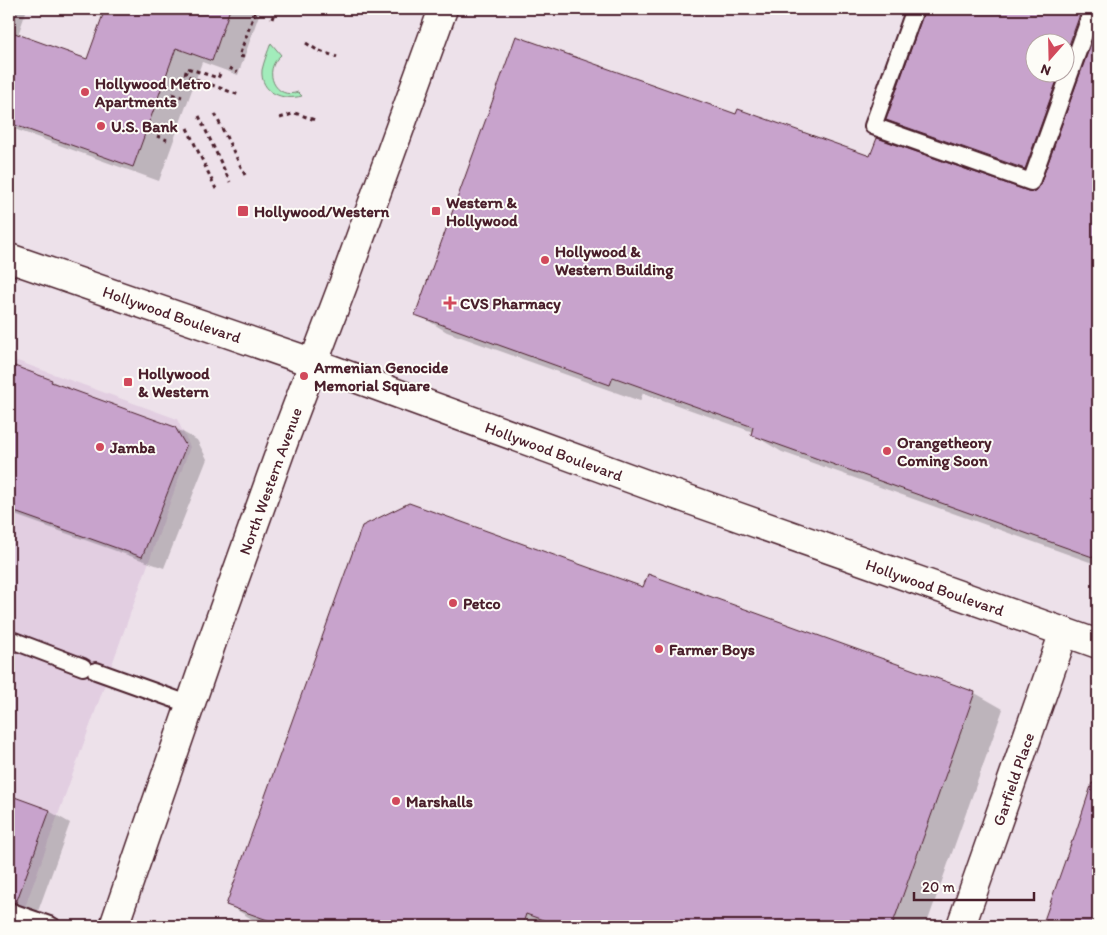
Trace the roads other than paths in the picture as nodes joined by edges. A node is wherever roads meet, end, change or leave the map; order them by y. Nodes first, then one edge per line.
1 (443, 9) edge
2 (915, 9) edge
3 (1093, 9) edge
4 (9, 258) edge
5 (314, 363) junction
6 (1064, 632) junction
7 (9, 639) edge
8 (1098, 644) edge
9 (191, 705) junction
10 (9, 910) edge
11 (52, 926) edge
12 (114, 926) edge
13 (961, 926) edge

1 - 5 main road, North Western Avenue
2 - 3 lane
4 - 5 main road, Hollywood Boulevard
5 - 6 main road, Hollywood Boulevard
5 - 9 main road, North Western Avenue
6 - 8 main road, Hollywood Boulevard
6 - 13 main road, Garfield Place
7 - 9 lane
9 - 12 main road, North Western Avenue
10 - 11 lane

